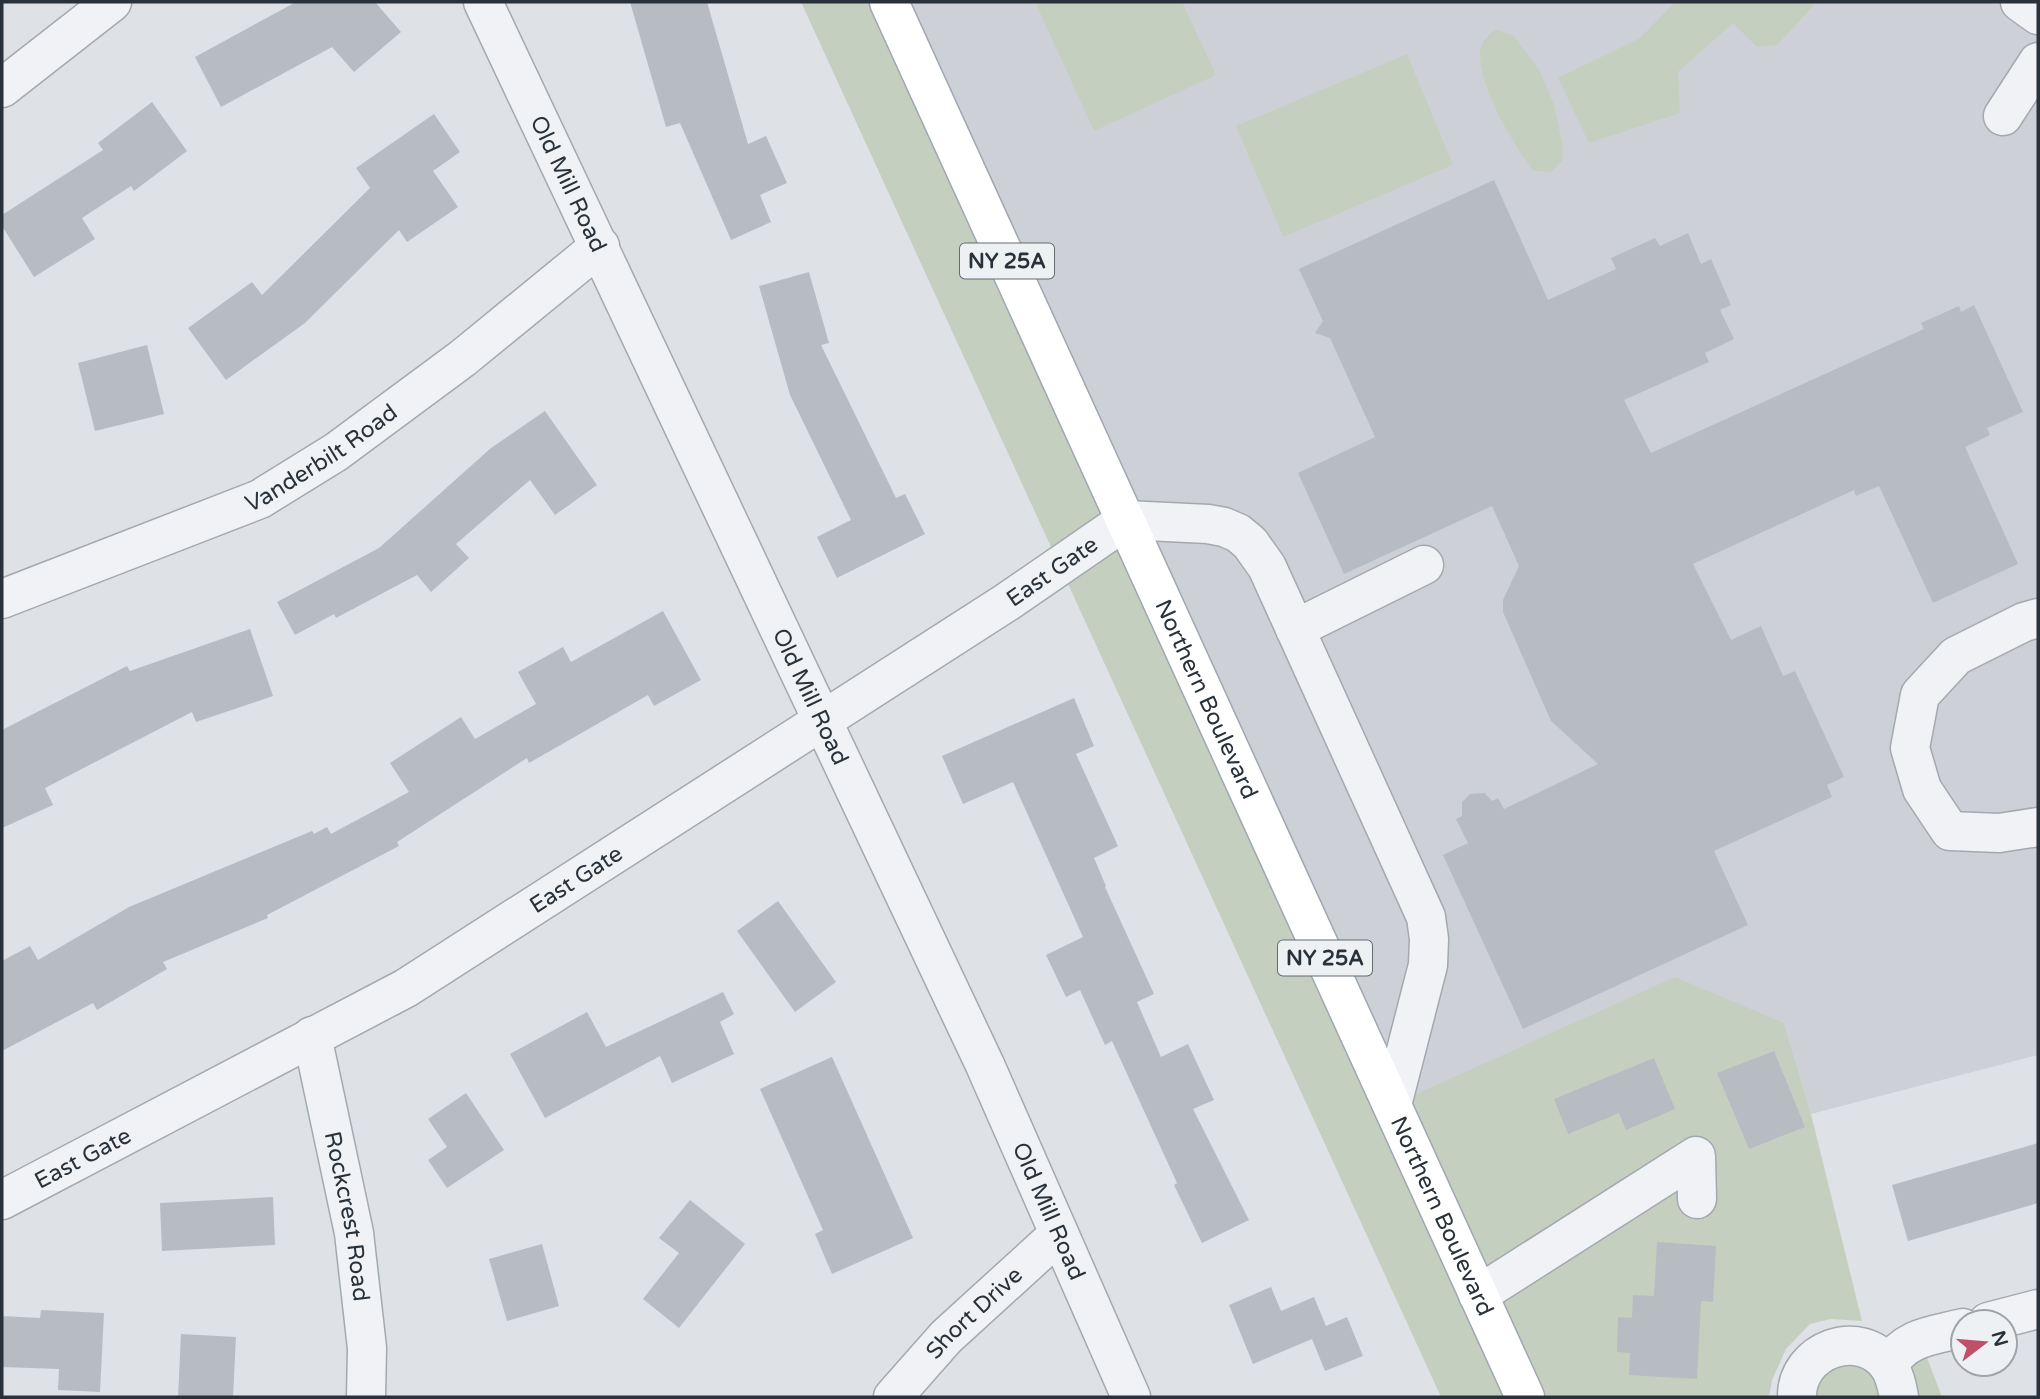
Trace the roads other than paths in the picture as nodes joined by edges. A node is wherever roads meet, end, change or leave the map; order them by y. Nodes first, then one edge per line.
1 (111, 2) edge
2 (483, 2) edge
3 (889, 2) edge
4 (2020, 2) edge
5 (2038, 15) edge
6 (2038, 62) edge
7 (2, 88) edge
8 (2003, 116) dead end
9 (600, 246) junction
10 (1126, 520) junction
11 (1424, 565) dead end
12 (2, 599) edge
13 (2038, 618) edge
14 (1296, 629) junction
15 (821, 720) junction
16 (2038, 827) edge
17 (312, 1036) junction
18 (1392, 1105) junction
19 (1697, 1199) dead end
20 (2, 1200) edge
21 (1059, 1234) junction
22 (1478, 1295) junction
23 (2038, 1309) edge
24 (2019, 1314) edge
25 (1949, 1332) edge
26 (1894, 1381) edge
27 (366, 1397) edge
28 (893, 1397) edge
29 (1131, 1397) edge
30 (1525, 1397) edge
31 (1797, 1397) edge

1 - 7 street
2 - 9 street, Old Mill Road
3 - 10 main road, Northern Boulevard / NY 25A
4 - 5 street
6 - 8 street
9 - 12 street, Vanderbilt Road
9 - 15 street, Old Mill Road
10 - 14 street
10 - 15 street, East Gate
10 - 18 main road, Northern Boulevard / NY 25A
11 - 14 street
13 - 16 street
14 - 18 street
15 - 17 street, East Gate
15 - 21 street, Old Mill Road
17 - 20 street, East Gate
17 - 27 street, Rockcrest Road
18 - 22 main road, Northern Boulevard / NY 25A
19 - 22 street
21 - 28 street, Short Drive
21 - 29 street, Old Mill Road
22 - 30 main road, Northern Boulevard / NY 25A
23 - 24 street
25 - 26 street
26 - 31 street

